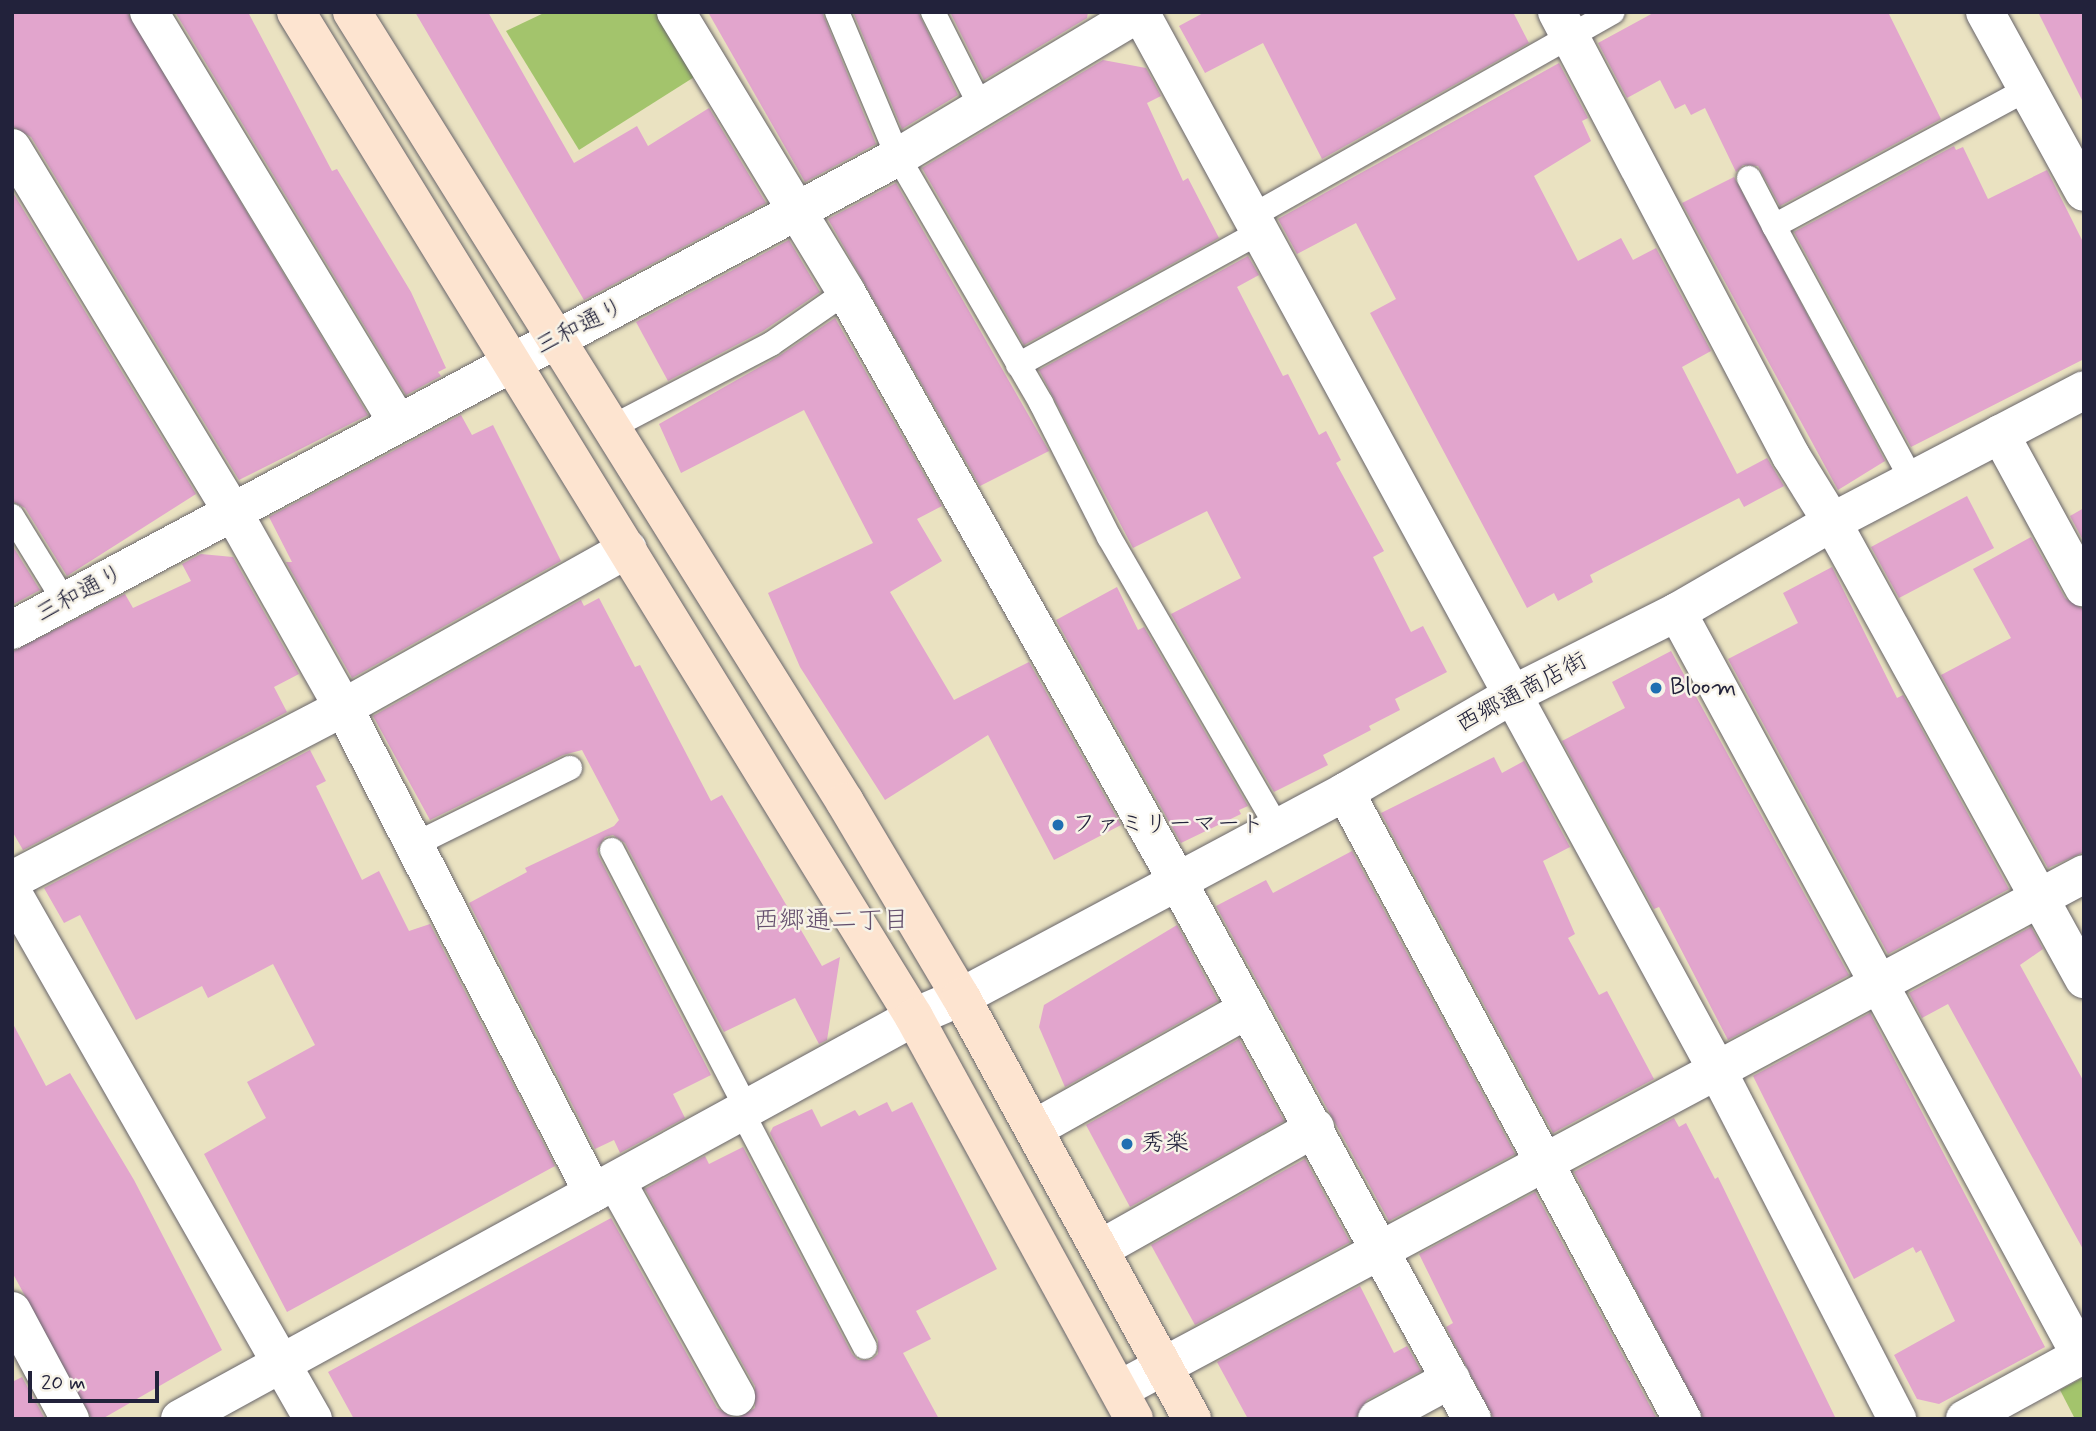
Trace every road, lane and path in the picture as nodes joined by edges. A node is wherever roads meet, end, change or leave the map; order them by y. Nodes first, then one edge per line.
1 (149, 12) edge
2 (296, 12) edge
3 (676, 12) edge
4 (837, 12) edge
5 (933, 12) edge
6 (1140, 12) edge
7 (1614, 12) edge
8 (1985, 12) edge
9 (354, 13) edge
10 (1564, 24) edge
11 (2026, 90) junction
12 (981, 107) junction
13 (12, 148) edge
14 (898, 157) junction
15 (1749, 178) dead end
16 (2084, 192) edge
17 (799, 210) junction
18 (1258, 223) junction
19 (1774, 226) junction
20 (846, 292) junction
21 (558, 340) junction
22 (513, 360) junction
23 (1018, 365) junction
24 (2084, 390) edge
25 (398, 423) junction
26 (612, 427) junction
27 (2000, 434) junction
28 (1913, 482) junction
29 (234, 514) junction
30 (12, 516) edge
31 (1832, 522) junction
32 (628, 549) junction
33 (2084, 588) edge
34 (65, 602) junction
35 (1677, 612) junction
36 (12, 629) edge
37 (1512, 695) junction
38 (342, 708) junction
39 (570, 768) dead end
40 (1345, 792) junction
41 (1278, 828) junction
42 (414, 845) junction
43 (612, 850) dead end
44 (2084, 874) edge
45 (12, 880) edge
46 (1178, 882) junction
47 (12, 892) edge
48 (2040, 898) junction
49 (2084, 979) edge
50 (1879, 985) junction
51 (961, 997) junction
52 (1248, 1009) junction
53 (914, 1017) junction
54 (1717, 1070) junction
55 (745, 1110) junction
56 (1315, 1128) junction
57 (1034, 1129) junction
58 (1545, 1163) junction
59 (604, 1187) junction
60 (1380, 1247) junction
61 (1100, 1249) junction
62 (12, 1311) edge
63 (865, 1347) dead end
64 (2082, 1355) edge
65 (284, 1365) junction
66 (1163, 1365) junction
67 (1451, 1379) junction
68 (736, 1397) dead end
69 (1127, 1404) edge
70 (70, 1419) edge
71 (180, 1419) edge
72 (313, 1419) edge
73 (1192, 1419) edge
74 (1377, 1419) edge
75 (1472, 1419) edge
76 (1682, 1419) edge
77 (1897, 1419) edge
78 (1965, 1419) edge

1 - 25 street
2 - 22 street
3 - 17 street
4 - 14 lane
5 - 12 lane
6 - 12 street, 三和通り
6 - 18 street
7 - 10 lane
8 - 11 street
9 - 21 street
10 - 18 lane
10 - 31 street
11 - 16 street
11 - 19 lane
12 - 14 street, 三和通り
13 - 29 street
14 - 17 street, 三和通り
14 - 23 lane
15 - 19 lane
17 - 20 street
17 - 21 street, 三和通り
18 - 23 lane
18 - 37 street
19 - 28 lane
20 - 26 lane
20 - 46 street
21 - 22 street, 三和通り
21 - 26 street
22 - 25 street, 三和通り
22 - 32 street
23 - 41 lane
24 - 27 street, 西郷通商店街
25 - 29 street, 三和通り
26 - 51 street
27 - 28 street, 西郷通商店街
27 - 33 street
28 - 31 street, 西郷通商店街
29 - 34 street, 三和通り
29 - 38 street
30 - 34 lane
31 - 35 street, 西郷通商店街
31 - 48 street
32 - 38 street
32 - 53 street
34 - 36 street, 三和通り
35 - 37 street, 西郷通商店街
35 - 50 street
37 - 40 street, 西郷通商店街
37 - 54 street
38 - 42 street
38 - 45 street
39 - 42 lane
40 - 41 street, 西郷通商店街
40 - 58 street
41 - 46 street, 西郷通商店街
42 - 59 street
43 - 55 lane
44 - 48 street
46 - 51 street, 西郷通商店街
46 - 52 street
47 - 65 street
48 - 49 street
48 - 50 street
50 - 54 street
50 - 64 street
51 - 53 street, 西郷通商店街
51 - 57 street
52 - 56 street
52 - 57 street
53 - 55 street, 西郷通商店街
53 - 69 street
54 - 58 street
54 - 77 street
55 - 59 street, 西郷通商店街
55 - 63 lane
56 - 60 street
56 - 61 street
57 - 61 street
58 - 60 street
58 - 76 street
59 - 65 street, 西郷通商店街
59 - 68 street
60 - 66 street
60 - 67 street
61 - 66 street
62 - 70 street
64 - 78 street
65 - 71 street, 西郷通商店街
65 - 72 street
66 - 69 street
66 - 73 street
67 - 74 street
67 - 75 street

